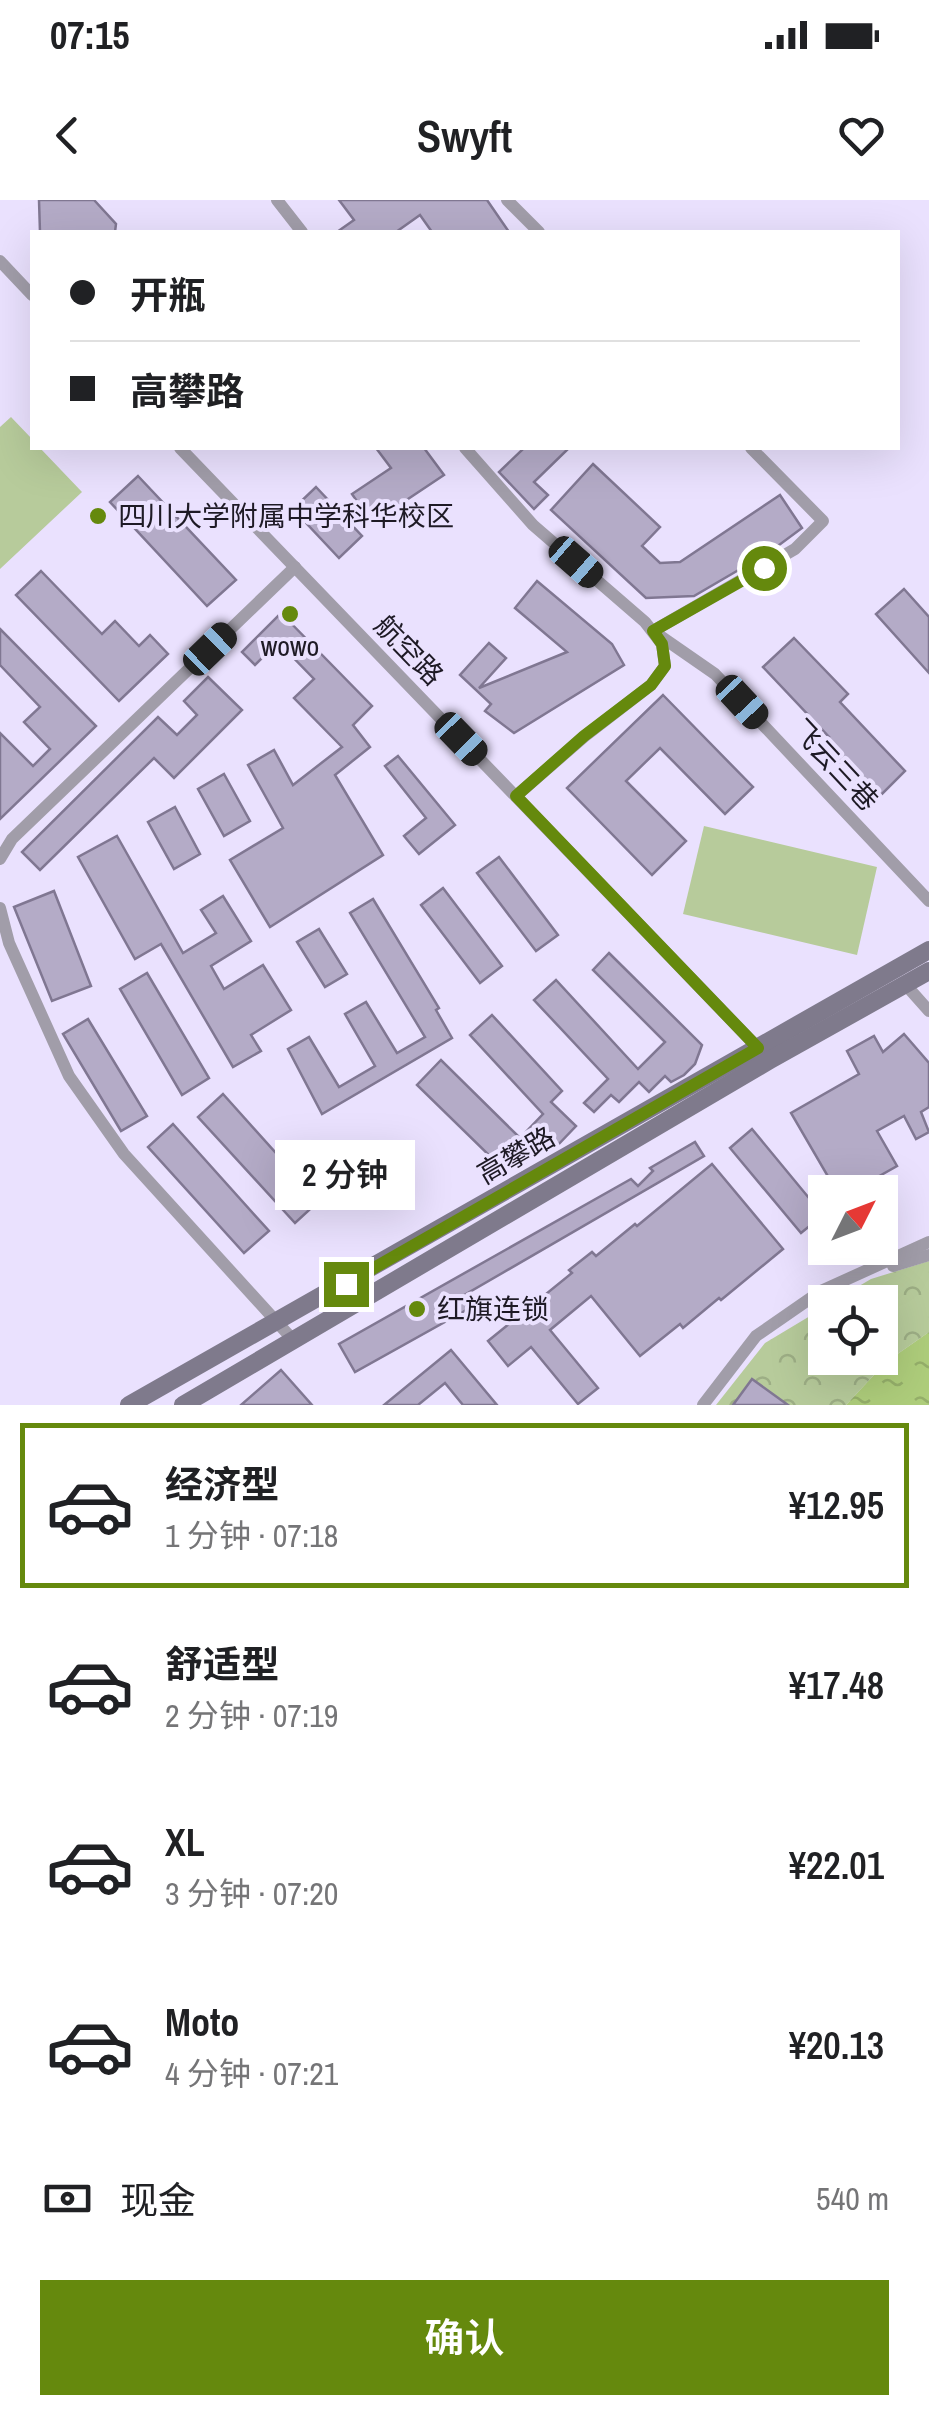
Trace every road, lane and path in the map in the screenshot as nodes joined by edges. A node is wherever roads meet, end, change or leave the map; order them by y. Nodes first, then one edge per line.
1 (277, 200) edge
2 (507, 200) edge
3 (300, 230) edge
4 (537, 230) edge
5 (0, 261) edge
6 (30, 293) edge
7 (182, 450) edge
8 (470, 450) edge
9 (753, 450) edge
10 (295, 568) junction
11 (653, 631) junction
12 (516, 796) junction
13 (0, 859) edge
14 (929, 900) edge
15 (0, 908) edge
16 (929, 950) edge
17 (929, 971) edge
18 (905, 984) junction
19 (929, 1011) edge
20 (764, 1054) junction
21 (929, 1242) edge
22 (929, 1255) edge
23 (868, 1272) junction
24 (278, 1324) junction
25 (295, 1342) junction
26 (130, 1405) edge
27 (184, 1405) edge
28 (703, 1405) edge

1 - 3 street
2 - 4 street
5 - 6 street
7 - 10 street, 航空路
8 - 11 street, 飞云三巷
9 - 11 street
10 - 12 street, 航空路
10 - 13 street
11 - 12 street
11 - 14 street, 飞云三巷
12 - 20 street, 航空路
15 - 24 street
16 - 20 main road, 高攀路
17 - 18 main road, 高攀路
18 - 19 street
18 - 20 main road, 高攀路
20 - 24 main road, 高攀路
20 - 25 main road, 高攀路
21 - 23 street
22 - 23 street
23 - 28 street
24 - 25 street
24 - 26 main road, 高攀路
25 - 27 main road, 高攀路

